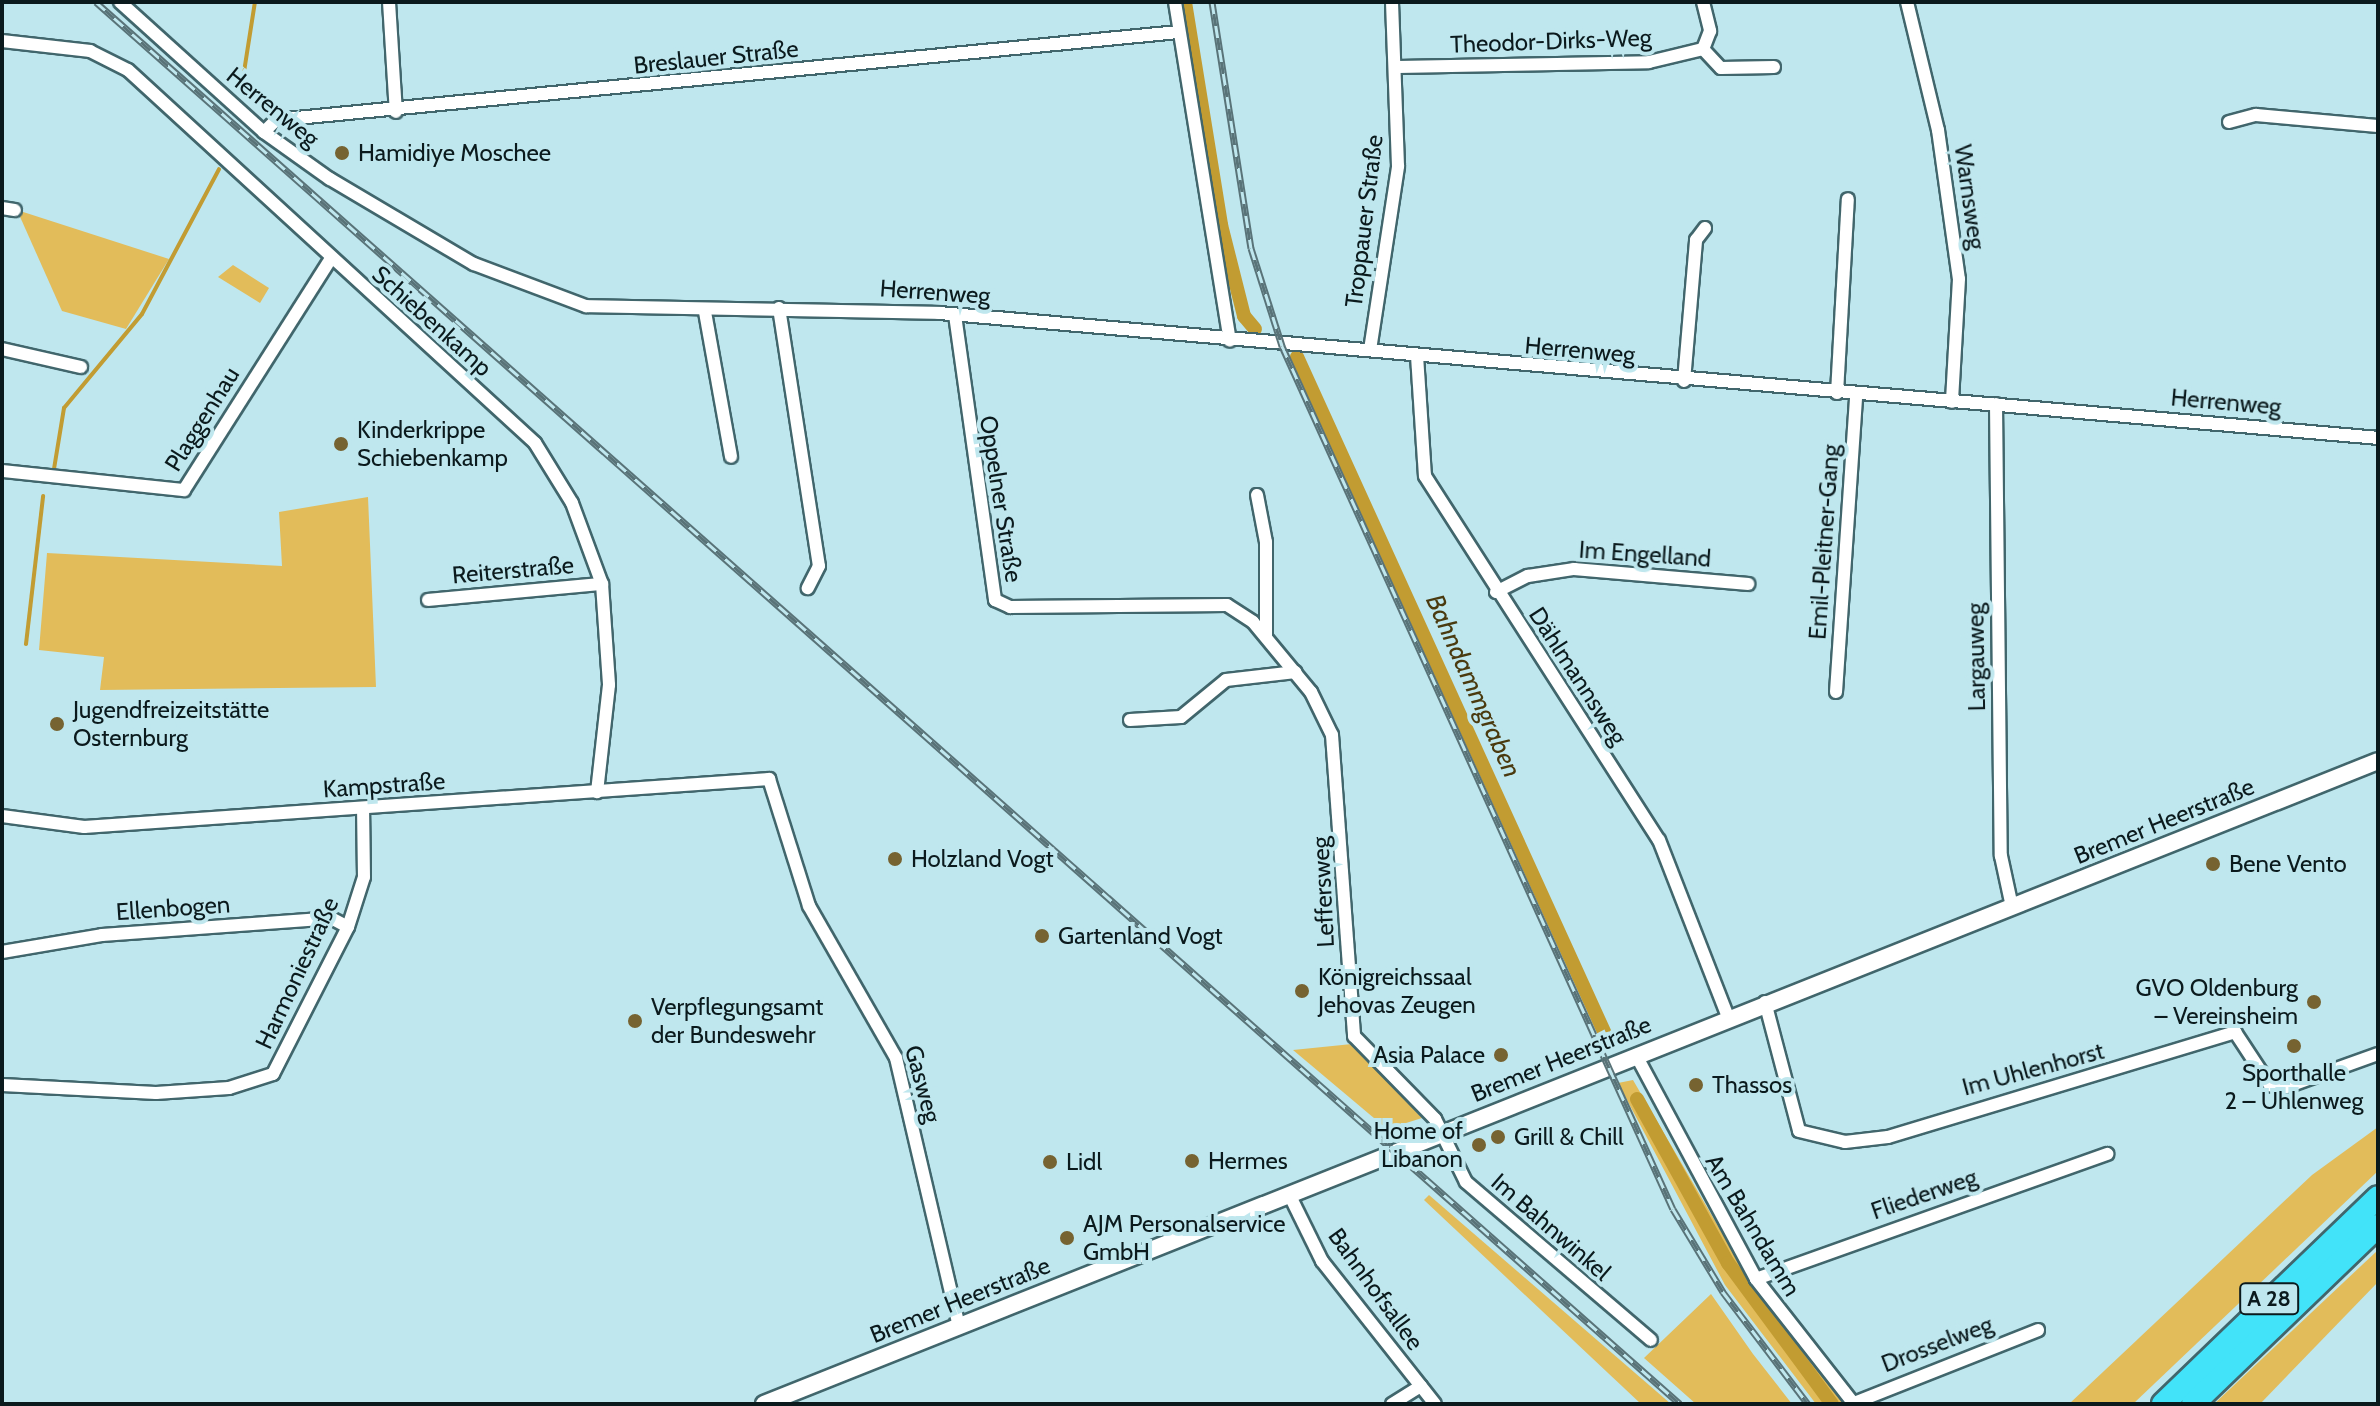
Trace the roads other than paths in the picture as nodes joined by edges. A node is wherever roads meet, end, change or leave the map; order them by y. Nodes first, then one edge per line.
1 (120, 2) edge
2 (389, 2) edge
3 (1175, 2) edge
4 (1392, 2) edge
5 (1703, 2) edge
6 (1907, 2) edge
7 (1178, 32) junction
8 (2, 41) edge
9 (1703, 49) junction
10 (1398, 67) junction
11 (1774, 67) dead end
12 (396, 112) junction
13 (2229, 122) dead end
14 (2378, 126) edge
15 (264, 132) junction
16 (1848, 199) dead end
17 (1705, 228) dead end
18 (331, 258) junction
19 (779, 308) junction
20 (705, 312) junction
21 (955, 315) junction
22 (1230, 341) junction
23 (2, 349) edge
24 (1370, 350) junction
25 (1417, 356) junction
26 (81, 367) dead end
27 (1684, 381) junction
28 (1837, 393) junction
29 (1856, 395) junction
30 (1952, 402) junction
31 (1996, 404) junction
32 (2378, 438) edge
33 (731, 457) dead end
34 (2, 471) edge
35 (1257, 495) dead end
36 (602, 584) junction
37 (1748, 584) dead end
38 (808, 588) dead end
39 (1496, 592) junction
40 (428, 600) dead end
41 (1227, 605) joint
42 (1266, 636) junction
43 (1296, 672) junction
44 (1836, 692) dead end
45 (1130, 720) dead end
46 (2378, 761) edge
47 (769, 779) joint
48 (597, 792) junction
49 (363, 809) junction
50 (2, 816) edge
51 (2012, 907) junction
52 (348, 927) junction
53 (2, 952) edge
54 (1765, 1002) junction
55 (1728, 1017) junction
56 (2378, 1054) edge
57 (1636, 1055) junction
58 (2, 1085) edge
59 (1439, 1134) junction
60 (2107, 1154) dead end
61 (1289, 1194) junction
62 (2378, 1197) edge
63 (2378, 1226) edge
64 (1756, 1279) junction
65 (959, 1327) junction
66 (2038, 1330) dead end
67 (1651, 1340) dead end
68 (1421, 1386) junction
69 (764, 1404) edge
70 (1392, 1404) edge
71 (1435, 1404) edge
72 (1854, 1404) edge
73 (2163, 1404) edge
74 (2193, 1404) edge

1 - 15 street, Herrenweg
2 - 12 street
3 - 7 street
4 - 10 street, Troppauer Straße
5 - 9 street
6 - 30 street, Warnsweg
7 - 12 street, Breslauer Straße
7 - 22 street
8 - 18 street, Schiebenkamp
9 - 10 street, Theodor-Dirks-Weg
9 - 11 street
10 - 24 street, Troppauer Straße
12 - 15 street, Breslauer Straße
13 - 14 street
15 - 20 street, Herrenweg
16 - 28 street
17 - 27 street
18 - 34 street, Plaggenhau
18 - 36 street, Schiebenkamp
19 - 20 street, Herrenweg
19 - 21 street, Herrenweg
19 - 38 street
20 - 33 street
21 - 22 street, Herrenweg
21 - 41 street, Oppelner Straße
22 - 24 street, Herrenweg
23 - 26 street
24 - 25 street, Herrenweg
25 - 27 street, Herrenweg
25 - 39 street, Dählmannsweg
27 - 28 street, Herrenweg
28 - 29 street, Herrenweg
29 - 30 street, Herrenweg
29 - 44 street, Emil-Pleitner-Gang
30 - 31 street, Herrenweg
31 - 32 street, Herrenweg
31 - 51 street, Largauweg
35 - 42 street
36 - 40 street, Reiterstraße
36 - 48 street, Schiebenkamp
37 - 39 street, Im Engelland
39 - 55 street, Dählmannsweg
41 - 42 street, Leffersweg
42 - 43 street, Leffersweg
43 - 45 street
43 - 59 street, Leffersweg
46 - 51 street, Bremer Heerstraße
47 - 48 street, Kampstraße
47 - 65 street, Gasweg
48 - 49 street, Kampstraße
49 - 50 street, Kampstraße
49 - 52 street, Harmoniestraße
51 - 54 street, Bremer Heerstraße
52 - 53 street, Ellenbogen
52 - 58 street, Harmoniestraße
54 - 55 street, Bremer Heerstraße
54 - 56 street, Im Uhlenhorst
55 - 57 street, Bremer Heerstraße
57 - 59 street, Bremer Heerstraße
57 - 64 street, Am Bahndamm
59 - 61 street, Bremer Heerstraße
59 - 67 street, Im Bahnwinkel
60 - 64 street, Fliederweg
61 - 65 street, Bremer Heerstraße
61 - 68 street, Bahnhofsallee
62 - 73 highway, A 28
63 - 74 highway, A 28
64 - 72 street, Am Bahndamm
65 - 69 street, Bremer Heerstraße
66 - 72 street, Drosselweg
68 - 70 street
68 - 71 street, Bahnhofsallee

